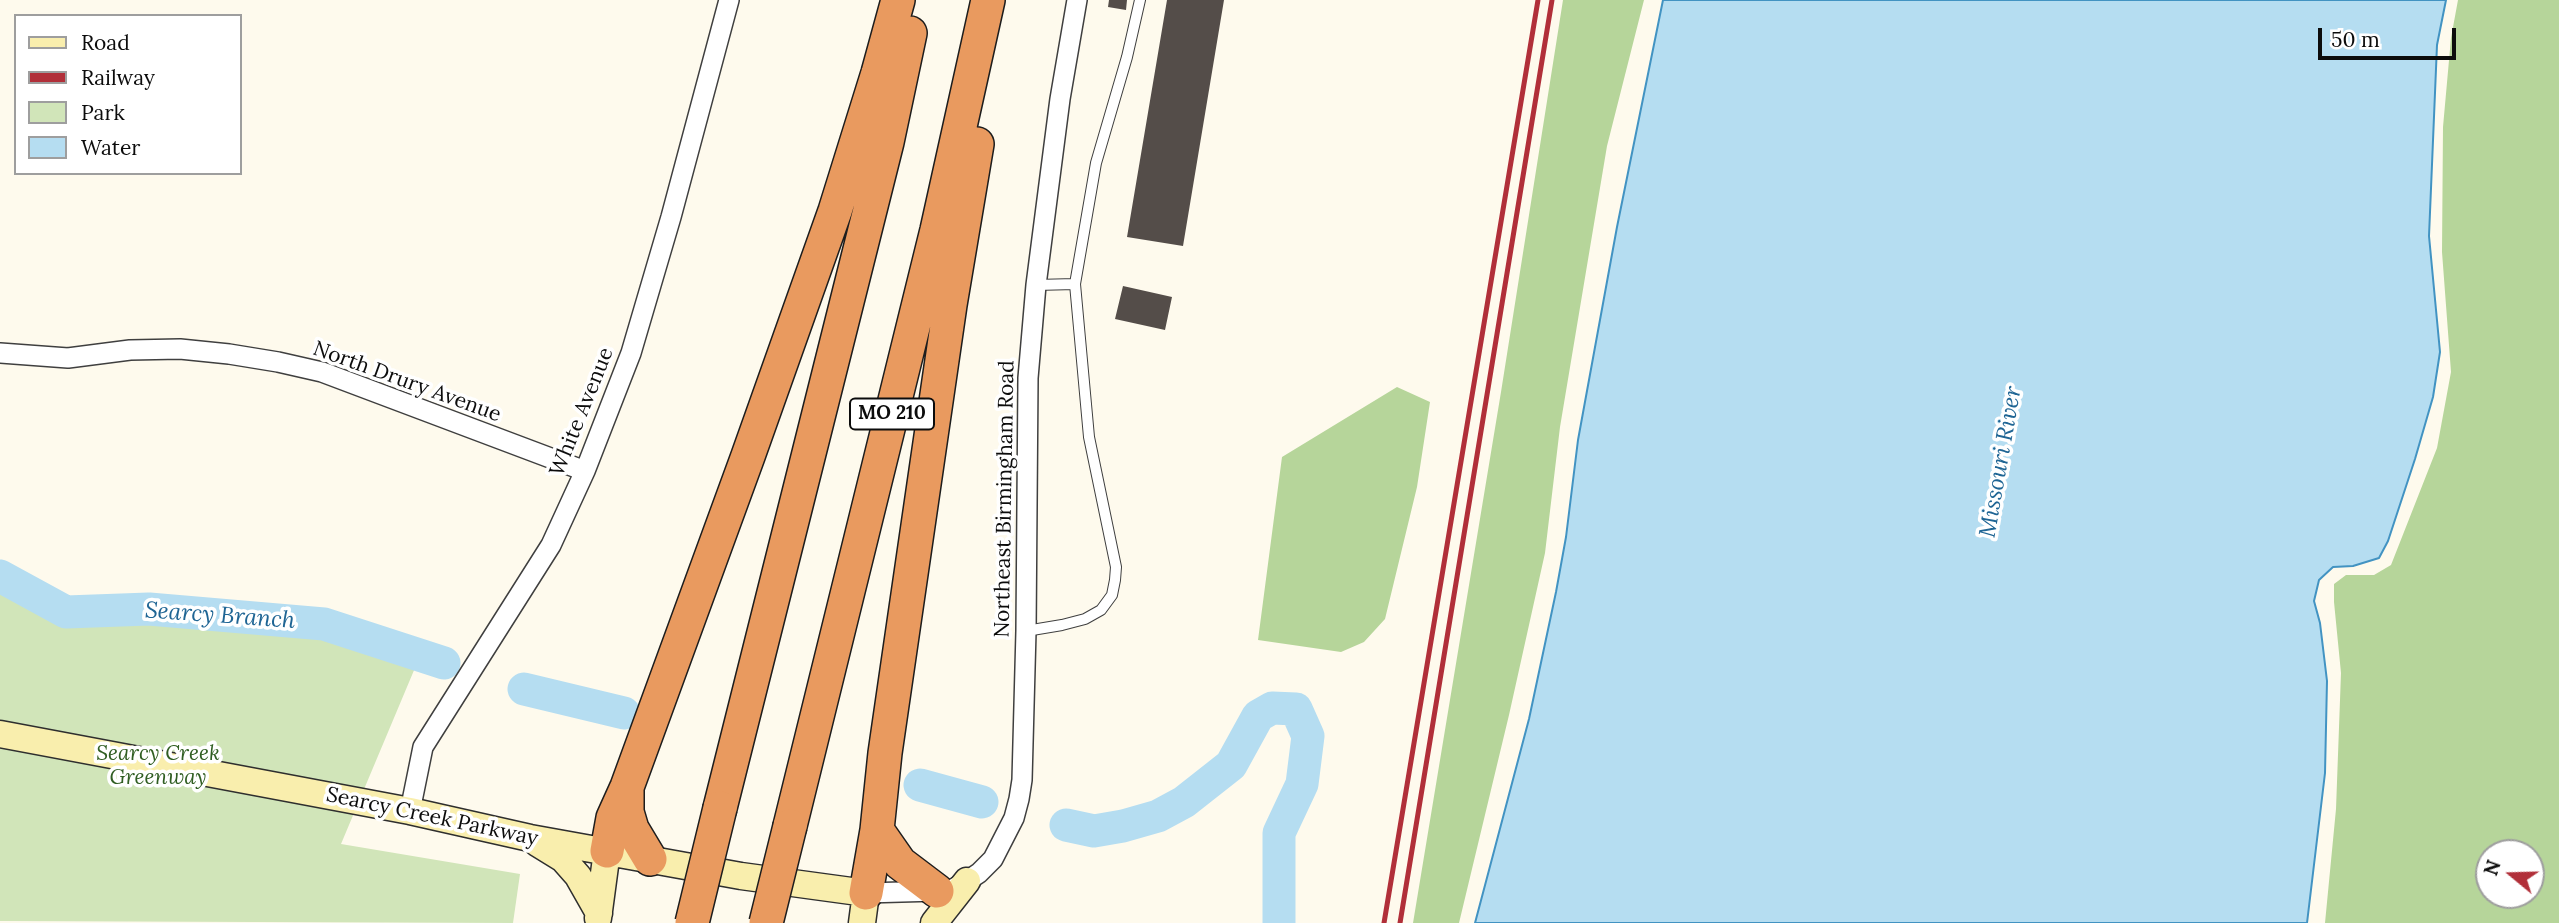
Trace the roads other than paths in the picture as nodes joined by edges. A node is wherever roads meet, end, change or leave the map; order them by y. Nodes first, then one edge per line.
1 (729, 0) edge
2 (898, 0) edge
3 (917, 0) edge
4 (988, 0) edge
5 (1077, 0) edge
6 (1140, 0) edge
7 (975, 66) junction
8 (1075, 284) junction
9 (1036, 285) junction
10 (0, 353) edge
11 (585, 471) junction
12 (1026, 631) junction
13 (0, 734) edge
14 (627, 787) junction
15 (410, 811) junction
16 (877, 830) junction
17 (530, 838) junction
18 (607, 851) junction
19 (650, 859) junction
20 (946, 898) edge
21 (864, 908) edge
22 (598, 918) edge
23 (692, 923) edge
24 (766, 923) edge

1 - 11 street, White Avenue
2 - 14 highway
3 - 23 highway, MO 210, bridge
4 - 7 highway, MO 210
5 - 9 street, Northeast Birmingham Road
6 - 8 lane
7 - 16 highway
7 - 24 highway, MO 210, bridge
8 - 9 lane
8 - 12 lane
9 - 12 street, Northeast Birmingham Road
10 - 11 street, North Drury Avenue
11 - 15 street, White Avenue
12 - 20 street, Northeast Birmingham Road
13 - 15 street, Searcy Creek Parkway
14 - 18 highway
14 - 19 highway
15 - 17 street, Searcy Creek Parkway
16 - 20 highway
16 - 21 highway
17 - 18 street, Searcy Creek Parkway
17 - 22 street
18 - 19 street, Searcy Creek Parkway
18 - 22 street
19 - 21 street, Searcy Creek Parkway
20 - 21 street

